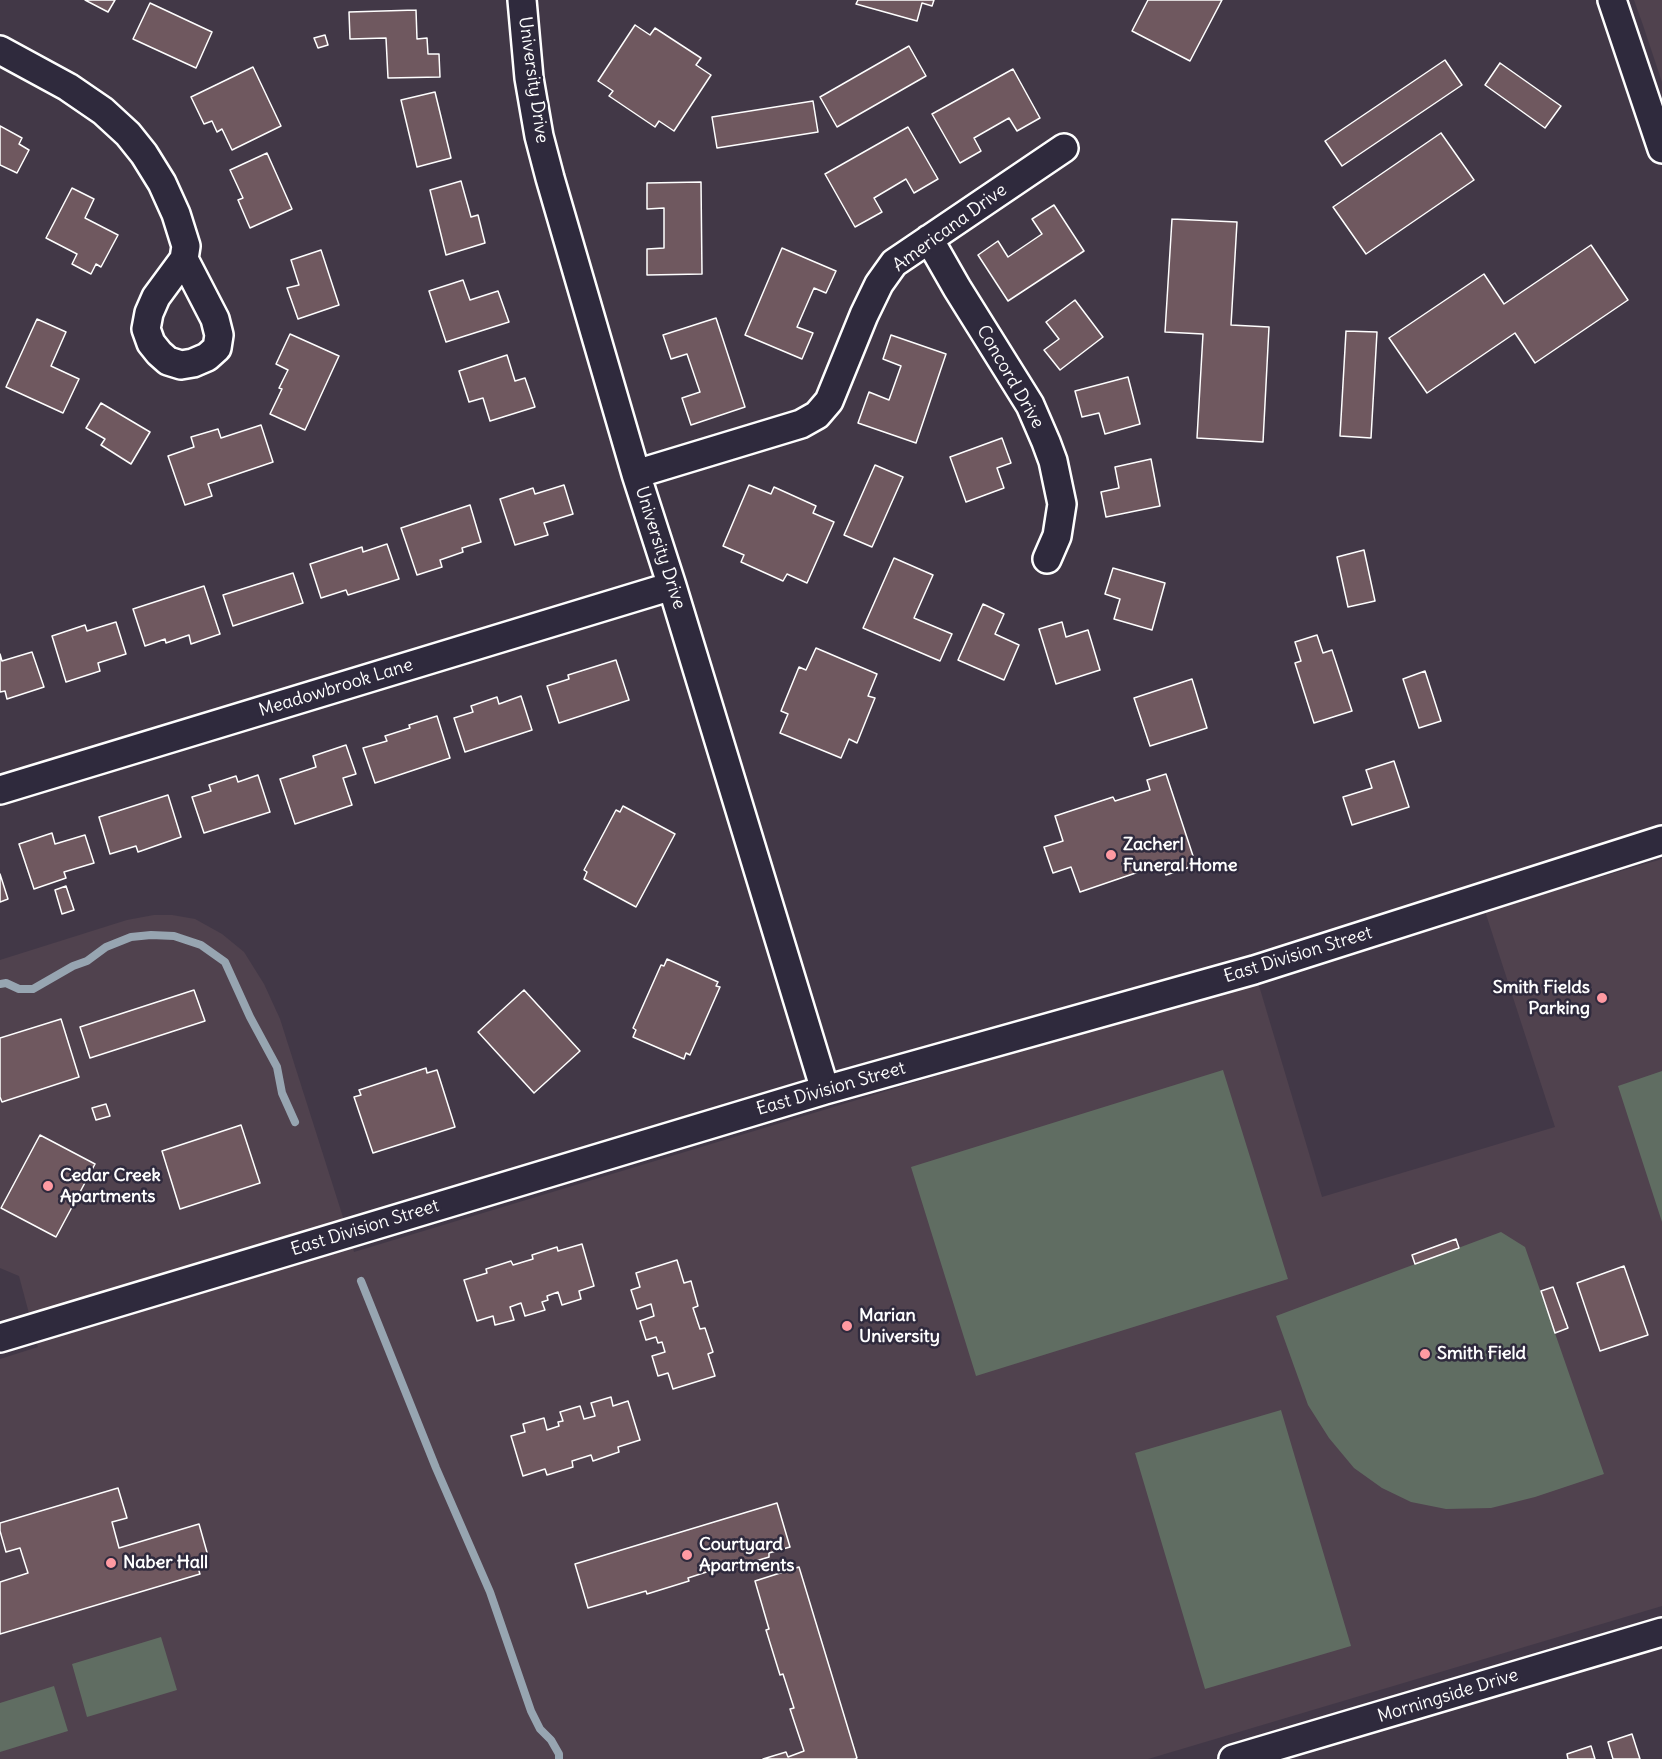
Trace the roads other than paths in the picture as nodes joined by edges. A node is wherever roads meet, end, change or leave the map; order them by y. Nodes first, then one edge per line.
1 (522, 0) edge
2 (1612, 0) edge
3 (0, 50) edge
4 (1064, 148) dead end
5 (1662, 149) edge
6 (929, 239) junction
7 (184, 259) dead end
8 (636, 474) junction
9 (1047, 559) dead end
10 (672, 586) junction
11 (0, 790) edge
12 (1662, 840) edge
13 (825, 1090) junction
14 (0, 1338) edge
15 (1662, 1632) edge
16 (1233, 1759) edge

1 - 8 street, University Drive
2 - 5 street
3 - 7 street
4 - 6 street, Americana Drive
6 - 8 street, Americana Drive
6 - 9 street, Concord Drive
8 - 10 street, University Drive
10 - 11 street, Meadowbrook Lane
10 - 13 street, University Drive
12 - 13 street, East Division Street
13 - 14 street, East Division Street
15 - 16 street, Morningside Drive

